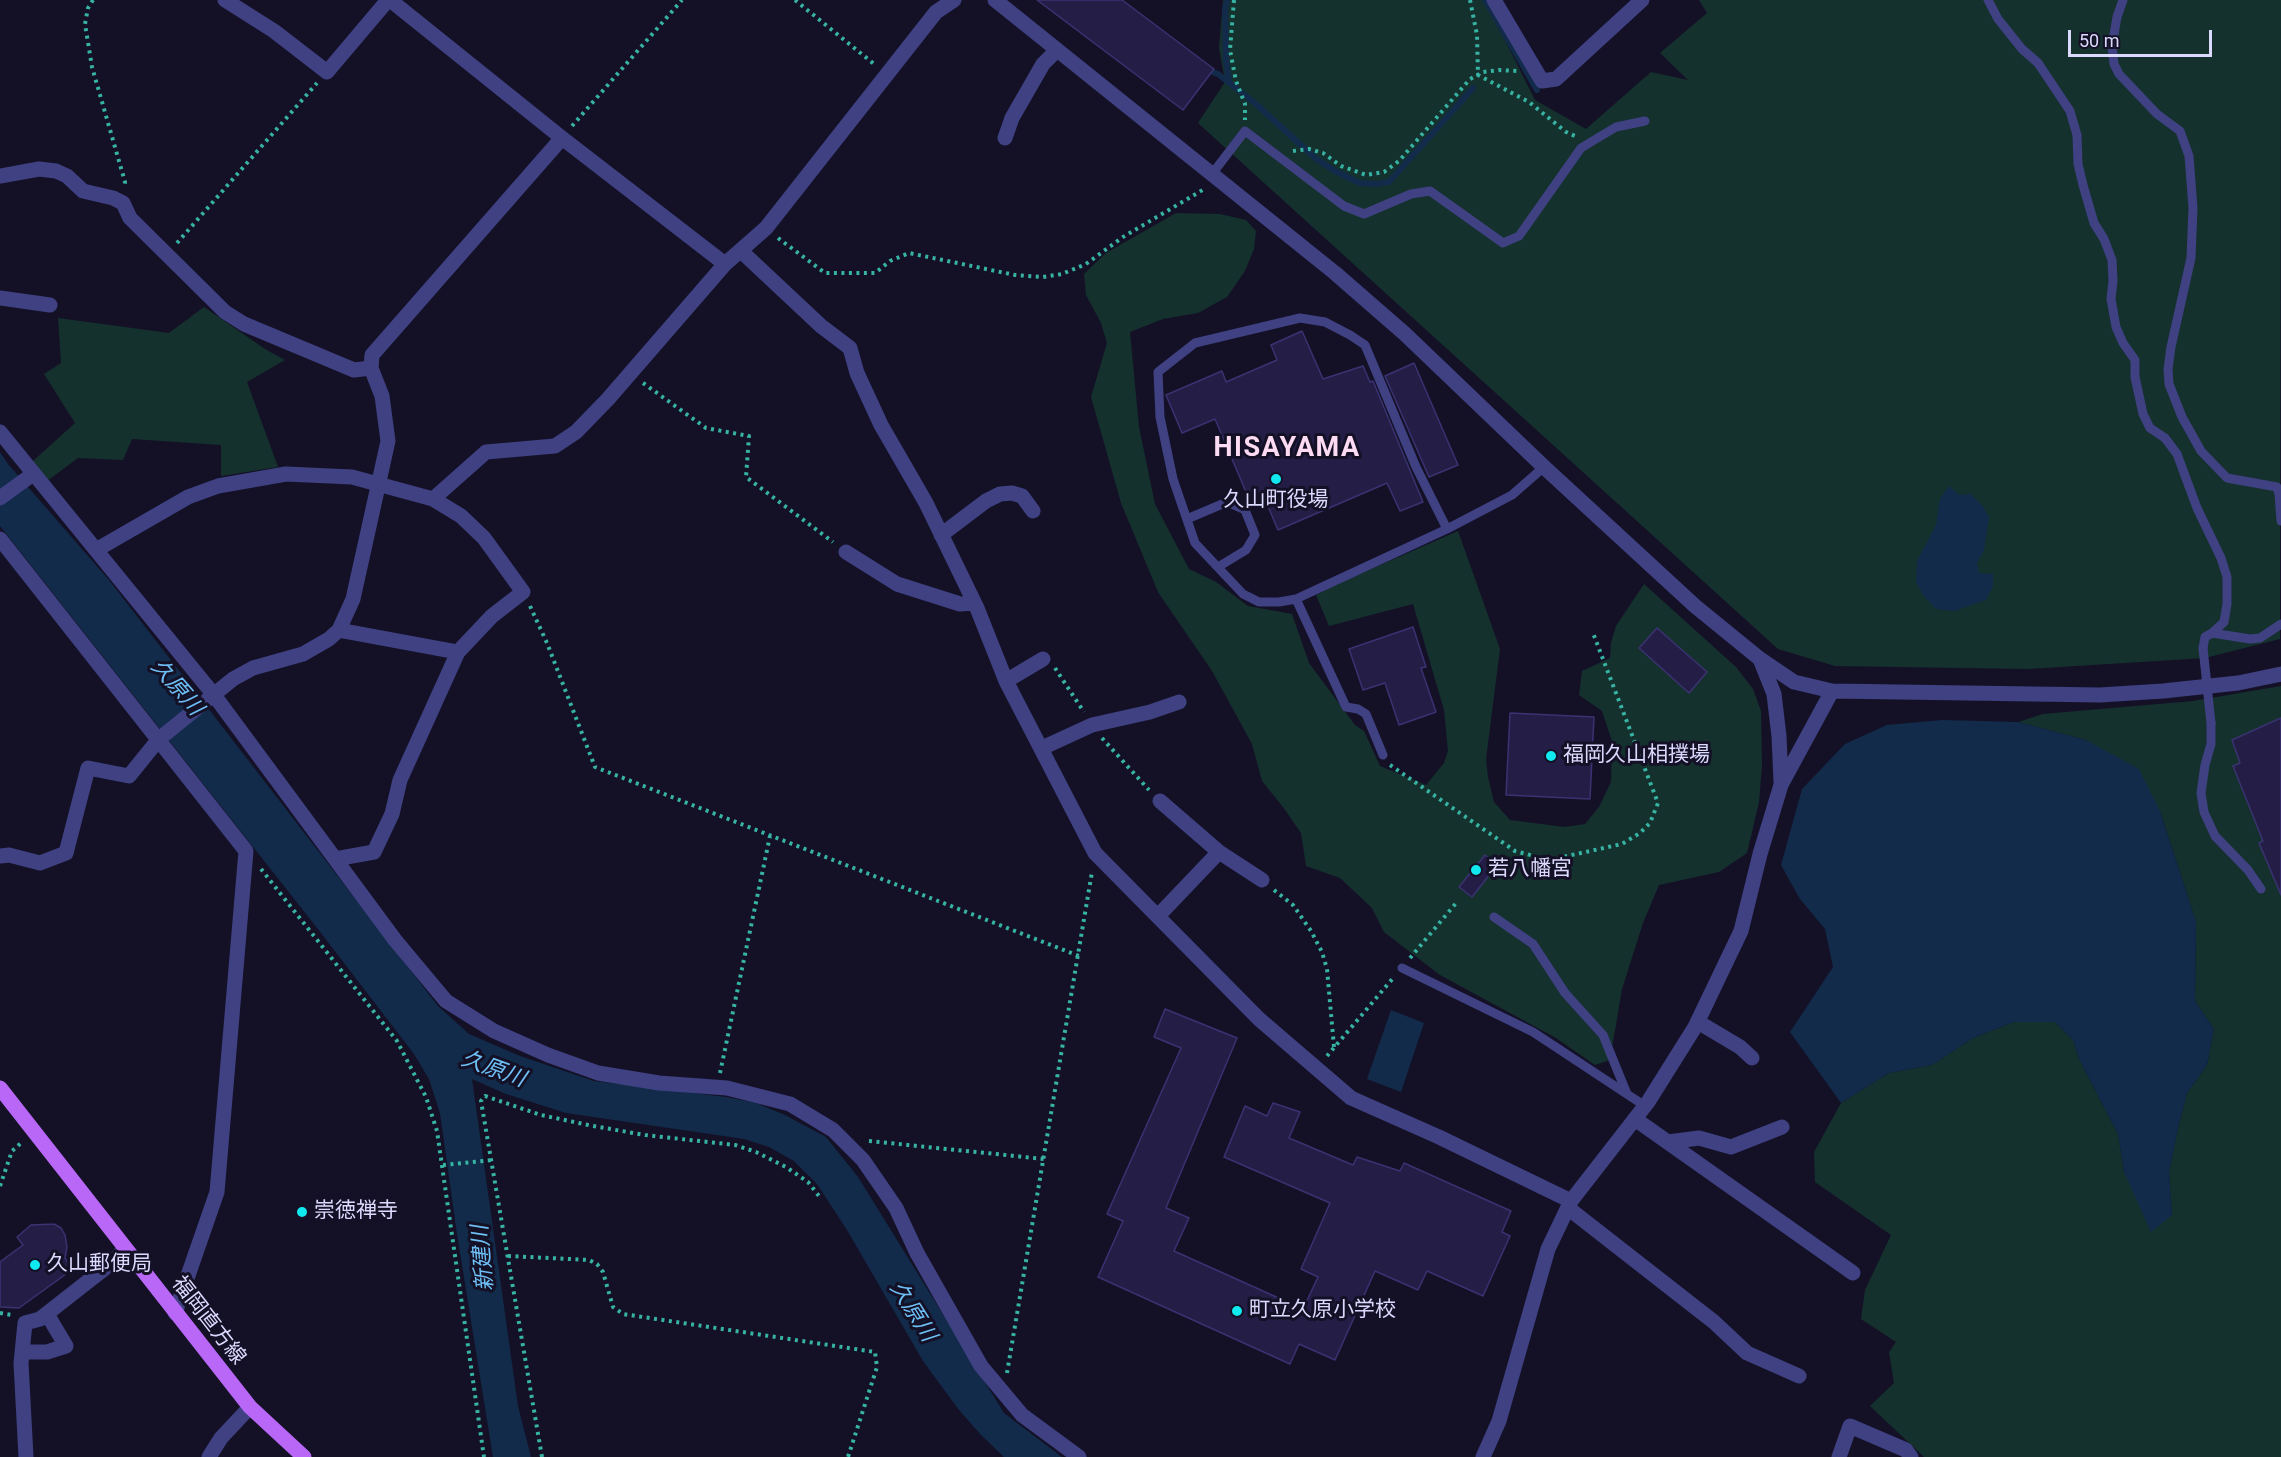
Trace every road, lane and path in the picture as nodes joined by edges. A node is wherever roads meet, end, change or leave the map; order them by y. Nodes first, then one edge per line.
1 (93, 0) edge
2 (225, 0) edge
3 (389, 0) edge
4 (682, 0) edge
5 (795, 0) edge
6 (954, 0) edge
7 (995, 0) edge
8 (1234, 0) edge
9 (1470, 0) edge
10 (1494, 0) edge
11 (1988, 0) edge
12 (2123, 0) edge
13 (1636, 2) edge
14 (1057, 50) junction
15 (327, 72) junction
16 (1536, 73) junction
17 (887, 74) junction
18 (1478, 75) junction
19 (1645, 121) dead end
20 (1245, 131) junction
21 (562, 138) junction
22 (1005, 138) dead end
23 (1591, 142) junction
24 (1284, 160) junction
25 (0, 176) edge
26 (1216, 177) junction
27 (123, 203) junction
28 (766, 228) junction
29 (741, 251) junction
30 (168, 253) junction
31 (726, 264) junction
32 (0, 298) edge
33 (50, 305) dead end
34 (371, 368) junction
35 (630, 374) junction
36 (0, 432) edge
37 (1544, 467) junction
38 (33, 474) junction
39 (381, 484) junction
40 (0, 498) edge
41 (433, 499) junction
42 (1033, 511) dead end
43 (1187, 519) junction
44 (2281, 521) edge
45 (1447, 529) junction
46 (942, 535) junction
47 (0, 539) edge
48 (96, 550) junction
49 (846, 552) joint
50 (1218, 567) junction
51 (523, 592) junction
52 (1296, 598) junction
53 (974, 603) junction
54 (2281, 624) edge
55 (339, 630) junction
56 (1593, 633) dead end
57 (2212, 633) junction
58 (458, 652) junction
59 (1043, 659) dead end
60 (1760, 659) junction
61 (2281, 674) edge
62 (1006, 681) junction
63 (1832, 691) junction
64 (214, 695) junction
65 (1179, 702) dead end
66 (159, 739) junction
67 (1042, 747) junction
68 (1383, 755) joint
69 (1781, 785) junction
70 (1160, 801) dead end
71 (770, 836) junction
72 (246, 851) junction
73 (1219, 852) junction
74 (1095, 853) junction
75 (0, 856) edge
76 (335, 859) junction
77 (1262, 880) joint
78 (2261, 889) dead end
79 (1457, 902) dead end
80 (1158, 916) junction
81 (1494, 918) dead end
82 (1079, 956) junction
83 (1402, 968) junction
84 (1698, 1022) junction
85 (1334, 1048) junction
86 (1752, 1058) dead end
87 (1317, 1068) junction
88 (717, 1087) junction
89 (0, 1088) edge
90 (1627, 1094) junction
91 (1645, 1106) junction
92 (1635, 1119) junction
93 (1782, 1127) dead end
94 (33, 1131) junction
95 (842, 1139) junction
96 (1668, 1142) junction
97 (1044, 1159) junction
98 (492, 1160) junction
99 (442, 1165) junction
100 (0, 1186) edge
101 (819, 1196) dead end
102 (1570, 1204) junction
103 (125, 1249) junction
104 (508, 1256) junction
105 (1853, 1273) dead end
106 (175, 1313) junction
107 (47, 1314) junction
108 (22, 1353) junction
109 (1799, 1376) dead end
110 (1004, 1393) junction
111 (250, 1407) junction
112 (26, 1457) edge
113 (208, 1457) edge
114 (304, 1457) edge
115 (484, 1457) edge
116 (542, 1457) edge
117 (848, 1457) edge
118 (1079, 1457) edge
119 (1483, 1457) edge
120 (1839, 1457) edge
121 (1911, 1457) edge

1 - 27 path
2 - 15 street
3 - 15 street
3 - 21 street
4 - 21 path
5 - 17 path
6 - 17 street
7 - 14 street
8 - 20 path
9 - 18 path
10 - 16 street
11 - 57 lane
12 - 44 lane
13 - 16 street
14 - 22 street
14 - 26 street
15 - 30 path
16 - 18 path
17 - 28 street
18 - 23 path
18 - 24 path
19 - 23 lane
20 - 24 lane
20 - 26 lane
21 - 31 street
21 - 34 street
23 - 24 lane
25 - 27 street
26 - 28 path
26 - 37 street
27 - 30 street
28 - 29 street
29 - 31 street
29 - 46 street
30 - 34 street
31 - 35 street
32 - 33 street
34 - 39 street
35 - 41 street
35 - 49 path
36 - 38 street
37 - 45 lane
37 - 60 street
38 - 40 street
38 - 48 street
39 - 41 street
39 - 48 street
39 - 55 street
41 - 51 street
42 - 46 street
43 - 45 lane
43 - 50 lane
43 - 50 lane
45 - 52 lane
46 - 53 street
47 - 66 street
48 - 64 street
49 - 53 street
50 - 52 lane
51 - 58 street
51 - 71 path
52 - 68 lane
53 - 62 street
54 - 57 lane
55 - 58 street
55 - 64 street
56 - 68 path
57 - 78 lane, bridge
58 - 76 street
59 - 62 street
60 - 63 street
60 - 69 street
61 - 63 street
62 - 67 street
63 - 69 street
64 - 66 street
64 - 76 street
65 - 67 street
66 - 72 street
66 - 75 street
67 - 74 street
69 - 84 street
70 - 73 street
71 - 82 path
71 - 88 path
72 - 99 path
72 - 106 street
73 - 77 street
73 - 80 street
74 - 80 street
74 - 82 path
76 - 88 street
77 - 85 path
79 - 83 path
80 - 87 street
81 - 90 lane
82 - 97 path
83 - 85 path
83 - 90 lane
84 - 86 street
84 - 91 street
85 - 87 path
87 - 102 street
88 - 95 street
89 - 94 main road, 福岡直方線
90 - 91 lane
91 - 92 street
92 - 96 street
92 - 102 street
93 - 96 street
94 - 100 path
94 - 103 main road, 福岡直方線
95 - 97 path
95 - 110 street
96 - 105 street
97 - 110 path
98 - 99 path
98 - 101 path
98 - 104 path
99 - 115 path
102 - 109 street
102 - 119 street
103 - 106 main road, 福岡直方線
103 - 107 street
104 - 116 path
104 - 117 path
106 - 111 main road, 福岡直方線
107 - 108 street
107 - 108 street
108 - 112 street
110 - 118 street
111 - 113 street
111 - 114 main road, 福岡直方線
120 - 121 street

